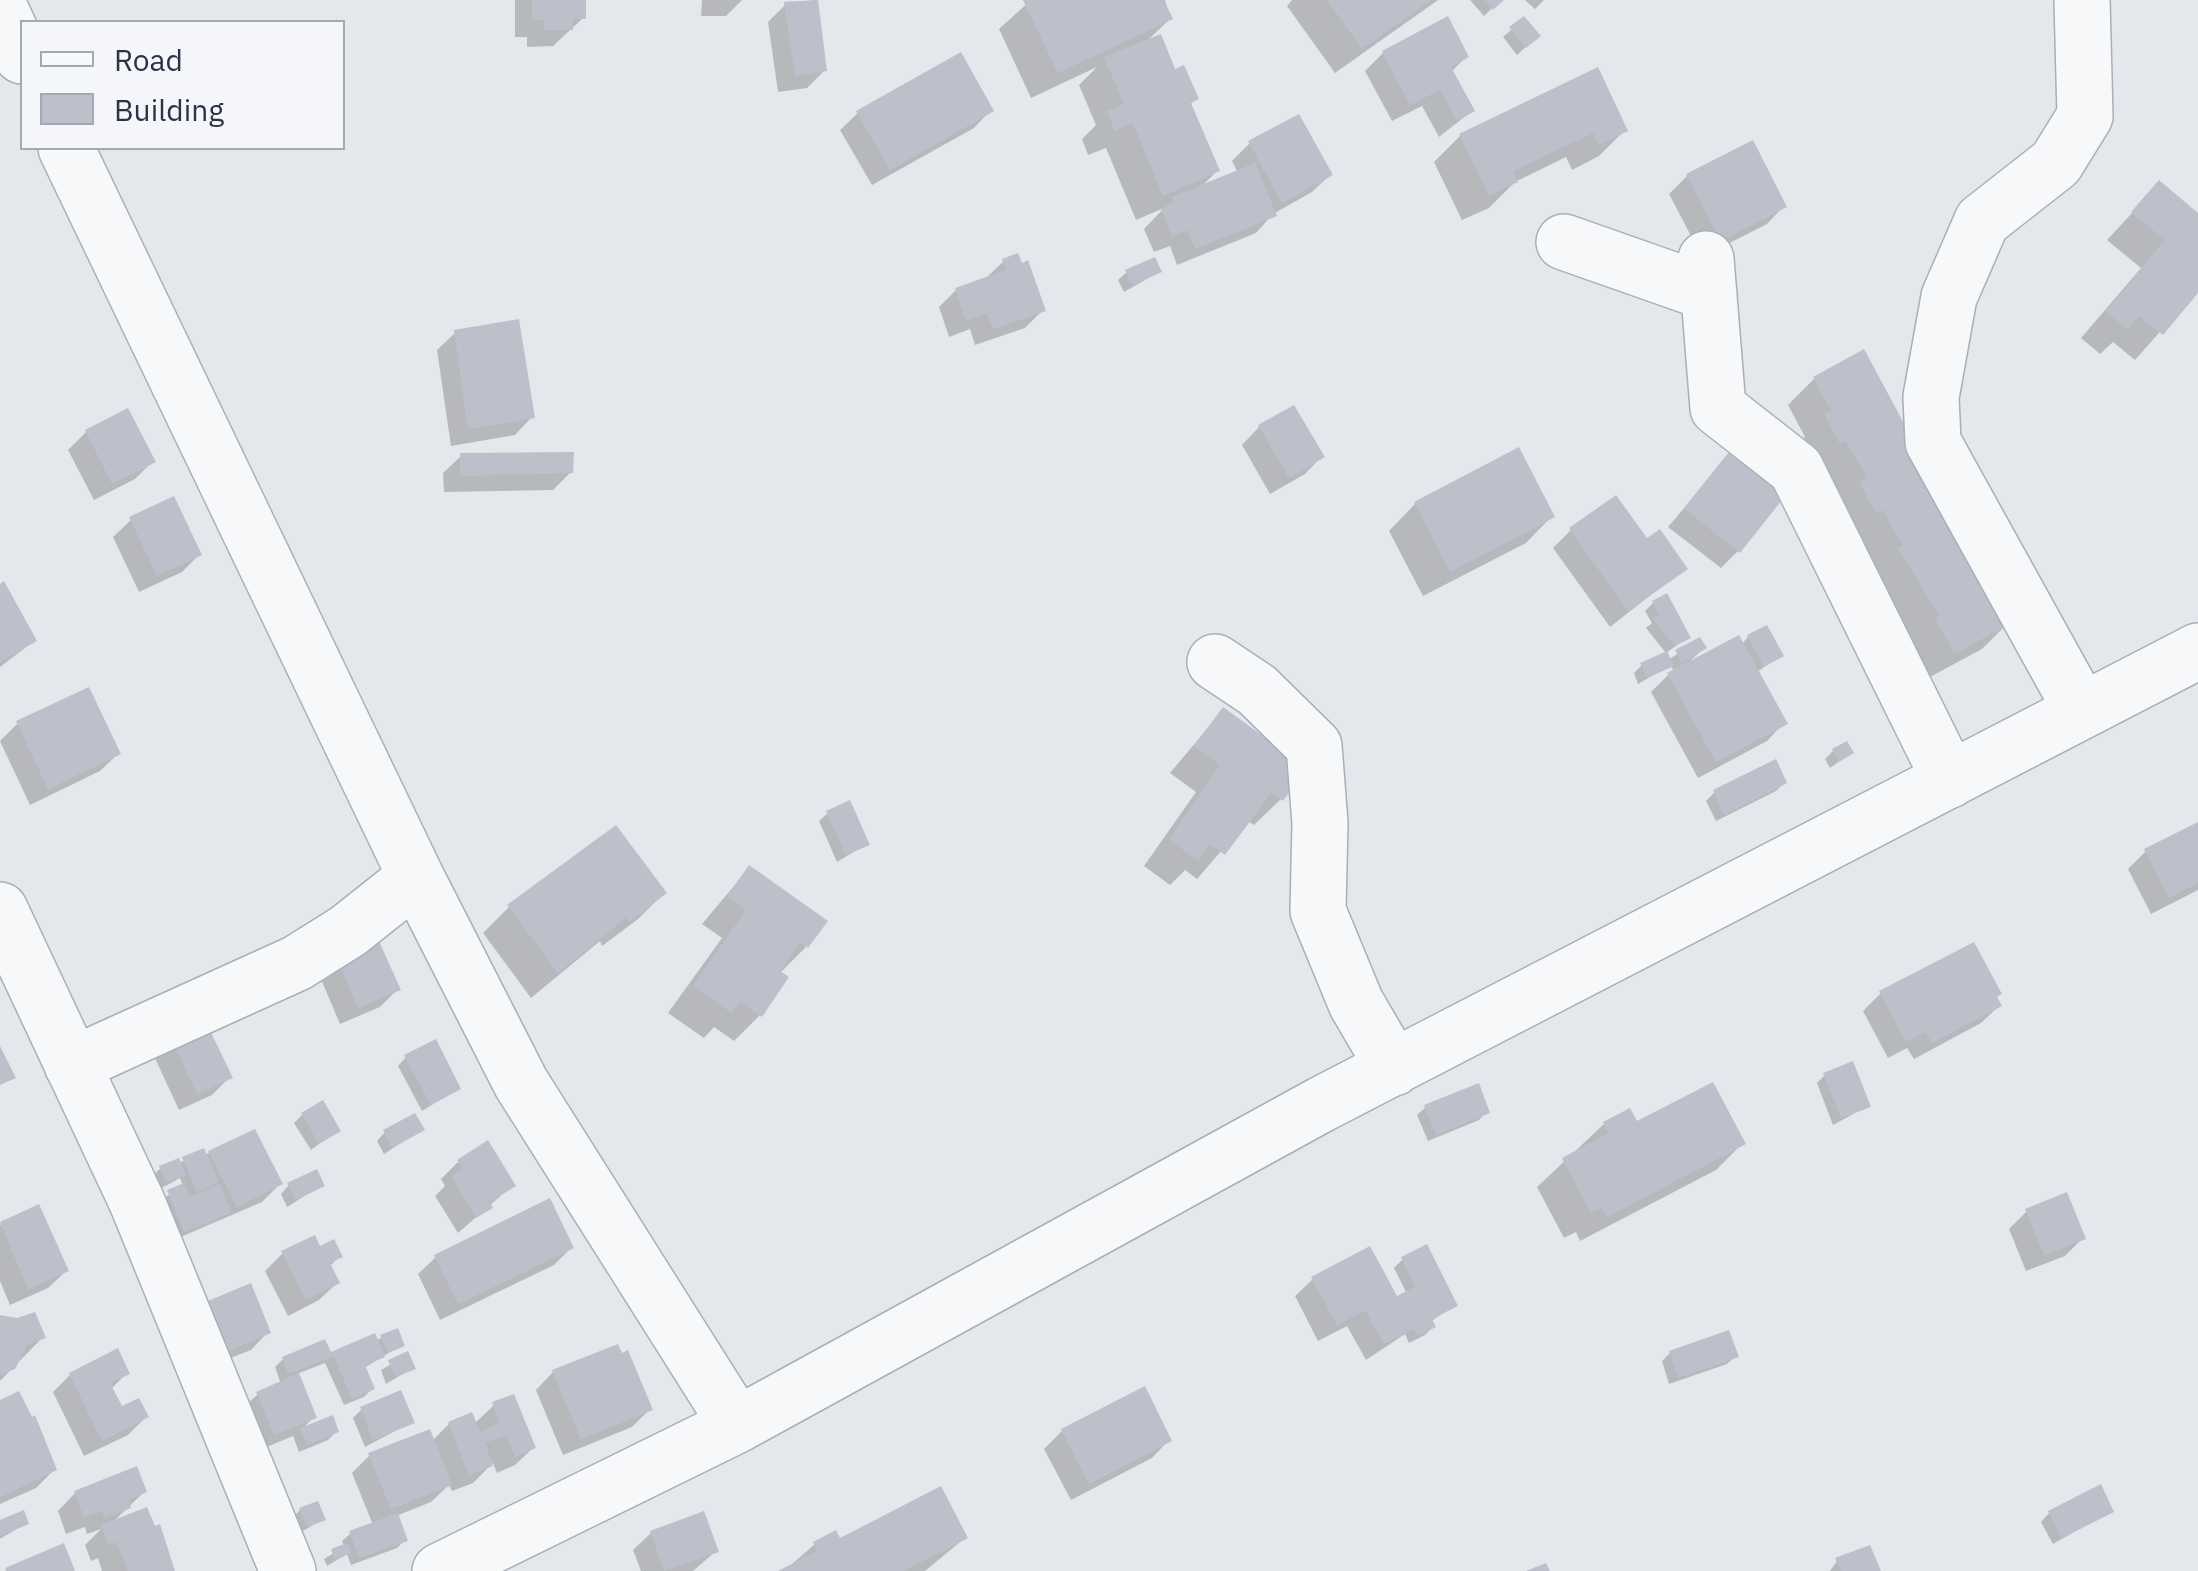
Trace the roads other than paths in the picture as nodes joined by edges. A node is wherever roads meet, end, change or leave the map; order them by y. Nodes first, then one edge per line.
1 (2082, 0) edge
2 (0, 9) edge
3 (20, 52) edge
4 (67, 150) edge
5 (1564, 242) dead end
6 (2198, 651) edge
7 (1215, 662) dead end
8 (2082, 711) junction
9 (1950, 780) junction
10 (416, 878) junction
11 (0, 910) edge
12 (72, 1065) junction
13 (1394, 1068) junction
14 (737, 1425) junction
15 (288, 1571) edge
16 (440, 1571) edge

1 - 8 street
2 - 3 street
4 - 10 street
5 - 9 street
6 - 8 street
7 - 13 street
8 - 9 street
9 - 13 street
10 - 12 street
10 - 14 street
11 - 12 street
12 - 15 street
13 - 14 street
14 - 16 street

